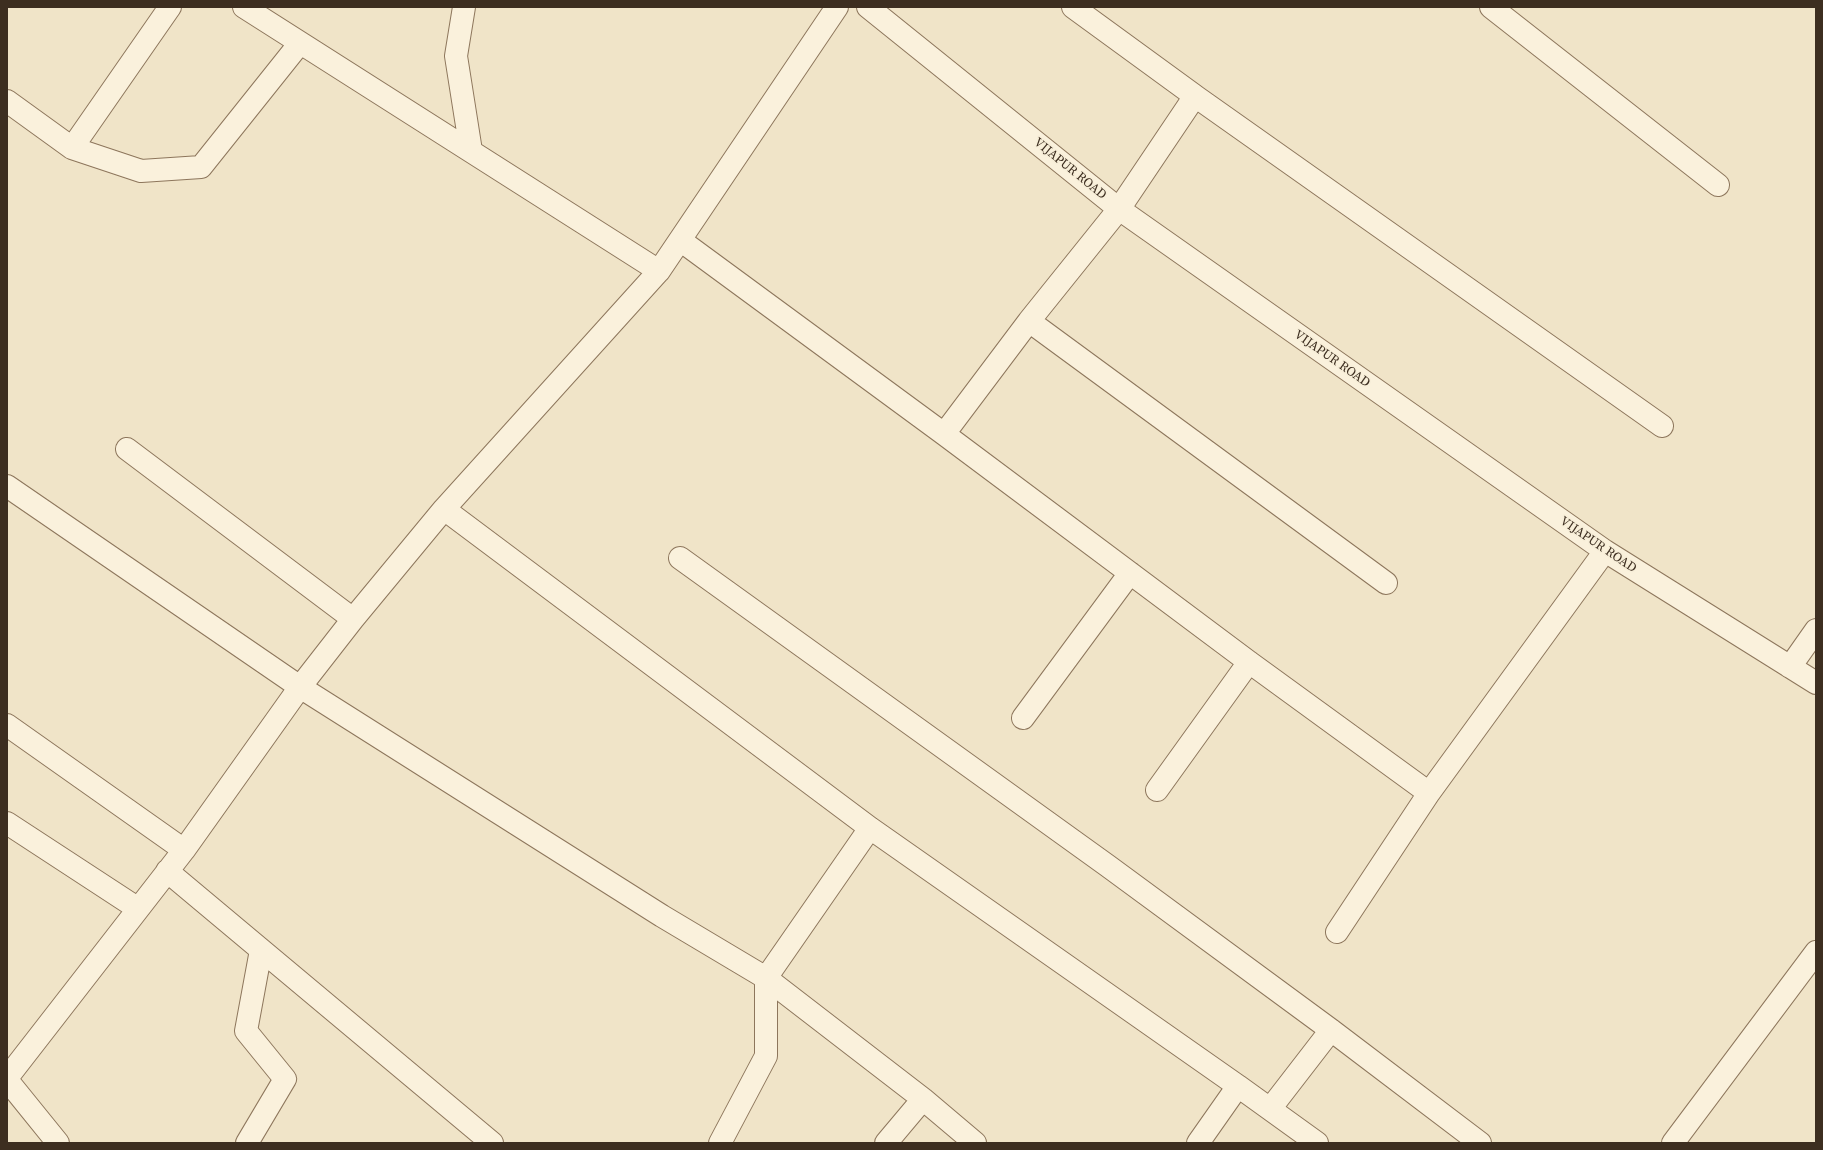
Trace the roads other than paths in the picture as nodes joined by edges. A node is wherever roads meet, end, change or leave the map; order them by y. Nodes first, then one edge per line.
1 (170, 7) edge
2 (244, 7) edge
3 (464, 7) edge
4 (837, 7) edge
5 (868, 7) edge
6 (1073, 7) edge
7 (1491, 7) edge
8 (300, 43) junction
9 (1195, 96) junction
10 (7, 101) edge
11 (72, 148) junction
12 (471, 151) junction
13 (1718, 185) dead end
14 (1119, 209) junction
15 (680, 240) junction
16 (659, 271) junction
17 (1029, 320) junction
18 (1662, 426) dead end
19 (944, 434) junction
20 (127, 449) dead end
21 (7, 486) edge
22 (444, 509) junction
23 (1605, 552) junction
24 (680, 558) dead end
25 (1130, 573) junction
26 (1386, 583) dead end
27 (353, 619) junction
28 (1816, 630) edge
29 (1249, 662) junction
30 (1790, 667) junction
31 (1816, 683) edge
32 (300, 687) junction
33 (1023, 718) dead end
34 (7, 725) edge
35 (1157, 790) dead end
36 (1429, 793) junction
37 (7, 823) edge
38 (870, 828) junction
39 (184, 850) junction
40 (167, 871) junction
41 (137, 908) junction
42 (1337, 932) dead end
43 (261, 950) junction
44 (1816, 952) edge
45 (766, 978) junction
46 (1331, 1030) junction
47 (7, 1079) edge
48 (1238, 1086) junction
49 (924, 1098) junction
50 (1270, 1109) junction
51 (58, 1143) edge
52 (247, 1143) edge
53 (492, 1143) edge
54 (720, 1143) edge
55 (886, 1143) edge
56 (975, 1143) edge
57 (1198, 1143) edge
58 (1317, 1143) edge
59 (1480, 1143) edge
60 (1672, 1143) edge

1 - 11 street
2 - 8 street
3 - 12 street
4 - 15 street
5 - 14 street, VIJAPUR ROAD
6 - 9 street
7 - 13 street
8 - 11 street
8 - 12 street
9 - 14 street
9 - 18 street
10 - 11 street
12 - 16 street
14 - 17 street
14 - 23 street, VIJAPUR ROAD
15 - 16 street
15 - 19 street
16 - 22 street
17 - 19 street
17 - 26 street
19 - 25 street
20 - 27 street
21 - 32 street
22 - 27 street
22 - 38 street
23 - 30 street, VIJAPUR ROAD
23 - 36 street
24 - 46 street
25 - 29 street
25 - 33 street
27 - 32 street
28 - 30 street
29 - 35 street
29 - 36 street
30 - 31 street, VIJAPUR ROAD
32 - 39 street
32 - 45 street
34 - 39 street
36 - 42 street
37 - 41 street
38 - 45 street
38 - 48 street
39 - 40 street
40 - 41 street
40 - 43 street
41 - 47 street
43 - 52 street
43 - 53 street
44 - 60 street
45 - 49 street
45 - 54 street
46 - 50 street
46 - 59 street
47 - 51 street
48 - 50 street
48 - 57 street
49 - 55 street
49 - 56 street
50 - 58 street

